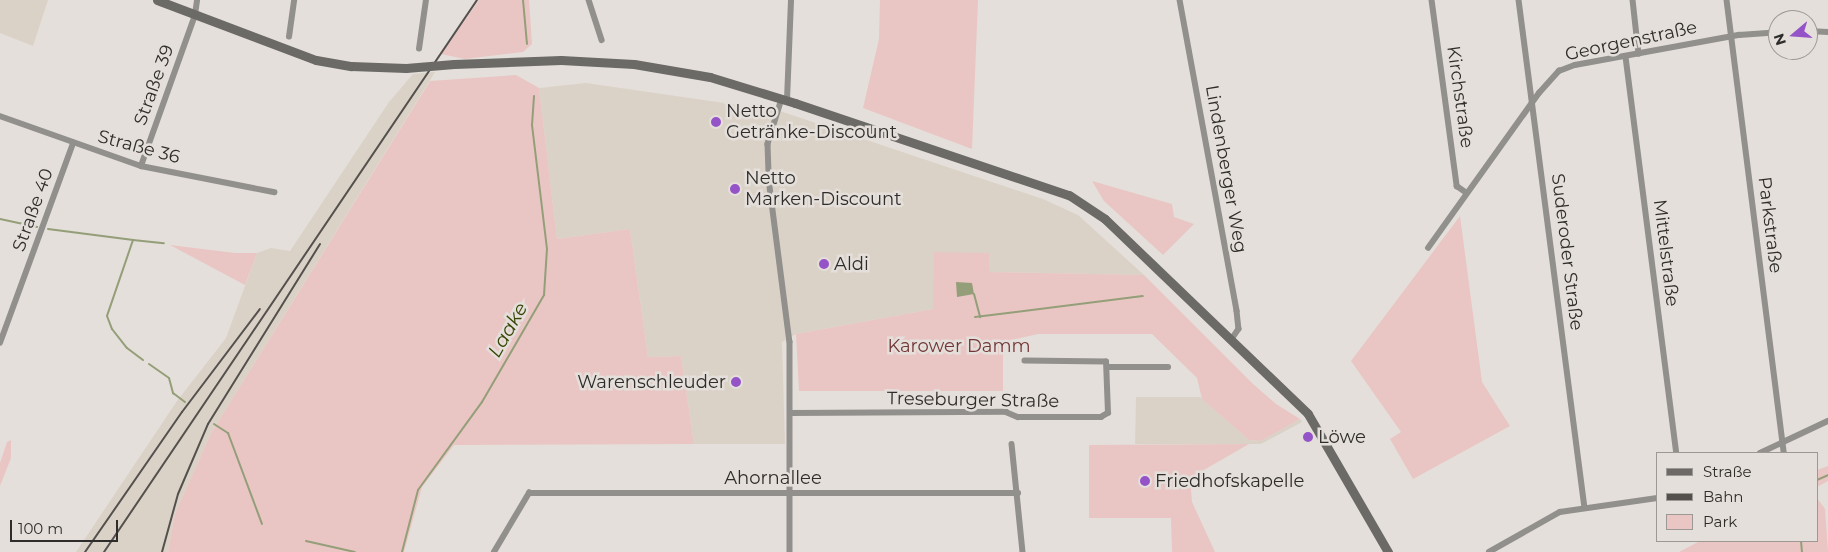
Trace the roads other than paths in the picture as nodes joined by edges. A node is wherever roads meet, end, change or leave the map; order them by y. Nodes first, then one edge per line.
1 (157, 0) edge
2 (197, 0) edge
3 (294, 0) edge
4 (426, 0) edge
5 (589, 0) edge
6 (791, 0) edge
7 (1180, 0) edge
8 (1432, 0) edge
9 (1519, 0) edge
10 (1633, 0) edge
11 (1727, 0) edge
12 (195, 14) junction
13 (1768, 33) edge
14 (1732, 36) junction
15 (289, 37) dead end
16 (602, 40) dead end
17 (419, 49) dead end
18 (1639, 54) junction
19 (1626, 57) junction
20 (785, 99) junction
21 (1532, 103) junction
22 (0, 116) edge
23 (73, 144) junction
24 (141, 166) junction
25 (274, 192) dead end
26 (1467, 193) junction
27 (1428, 248) dead end
28 (1231, 341) junction
29 (0, 343) edge
30 (1025, 361) dead end
31 (1108, 367) junction
32 (1168, 367) dead end
33 (790, 413) junction
34 (1828, 421) edge
35 (1782, 441) junction
36 (1012, 444) dead end
37 (1677, 452) edge
38 (1762, 452) edge
39 (1784, 452) edge
40 (790, 493) junction
41 (1018, 493) junction
42 (1656, 498) edge
43 (1585, 508) junction
44 (494, 552) edge
45 (790, 552) edge
46 (1024, 552) edge
47 (1388, 552) edge
48 (1489, 552) edge

1 - 12 main road
2 - 12 street, Straße 39
3 - 15 street
4 - 17 street
5 - 16 street
6 - 20 street
7 - 28 street, Lindenberger Weg
8 - 26 street, Kirchstraße
9 - 21 street, Suderoder Straße
10 - 18 street
11 - 14 street, Parkstraße
12 - 20 main road, bridge
12 - 24 street, Straße 39
13 - 14 street, Georgenstraße
14 - 18 street, Georgenstraße
14 - 35 street, Parkstraße
18 - 19 street, Georgenstraße
19 - 21 street, Georgenstraße
19 - 37 street, Mittelstraße
20 - 28 main road
20 - 33 street
21 - 26 street, Georgenstraße
21 - 43 street, Suderoder Straße
22 - 23 street, Straße 36
23 - 24 street, Straße 36
23 - 29 street, Straße 40
24 - 25 street, Straße 36
26 - 27 street, Georgenstraße
28 - 47 main road
30 - 31 street
31 - 32 street
31 - 33 street, Treseburger Straße
33 - 40 street
34 - 35 street
35 - 38 street
35 - 39 street, Parkstraße
36 - 41 street
40 - 41 street, Ahornallee
40 - 44 street, Ahornallee
40 - 45 street
41 - 46 street
42 - 43 street
43 - 48 street

